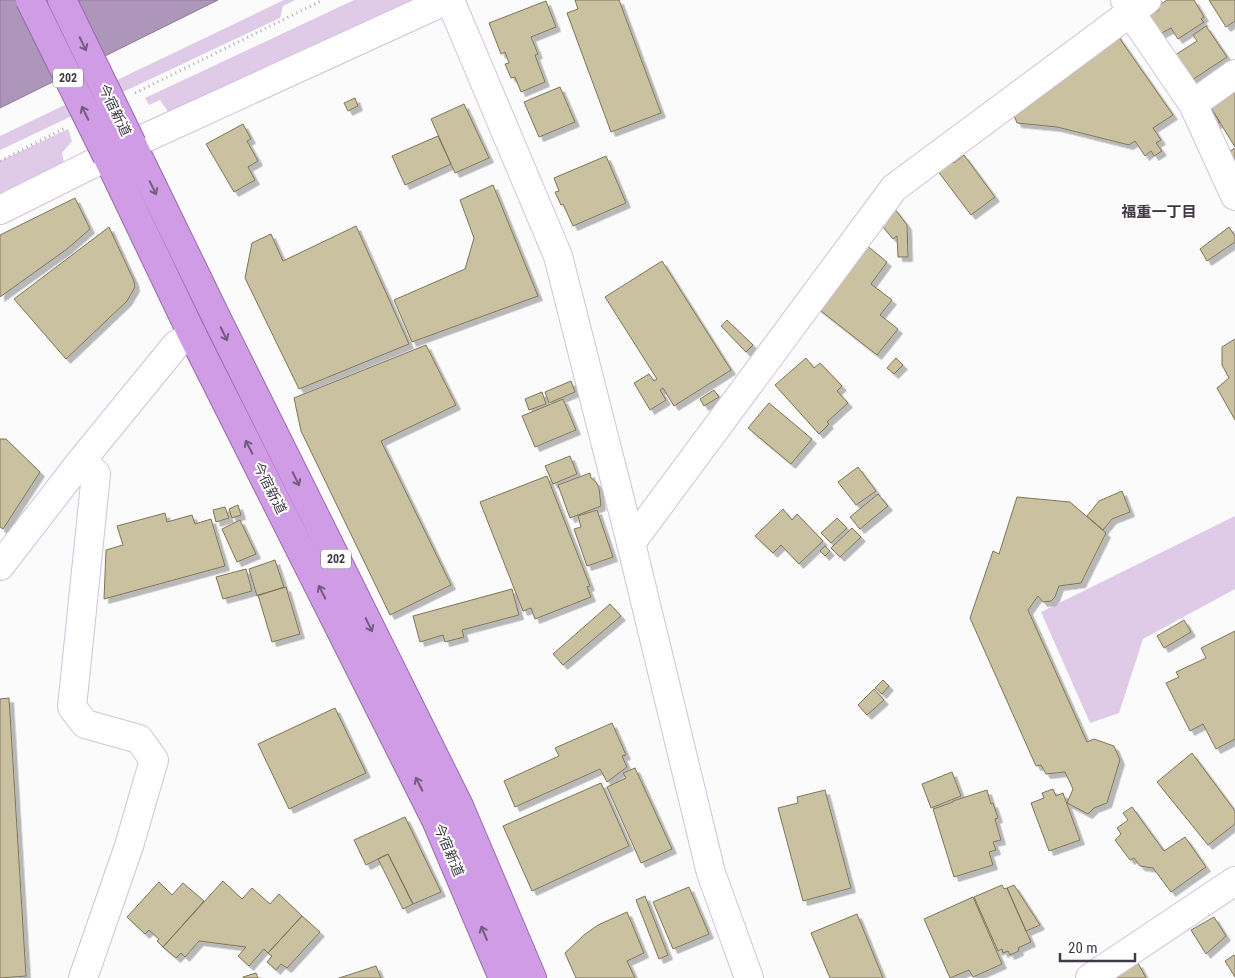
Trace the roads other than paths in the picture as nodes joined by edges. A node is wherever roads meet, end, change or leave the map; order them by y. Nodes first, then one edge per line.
1 (30, 0) edge
2 (62, 0) edge
3 (448, 0) edge
4 (1134, 4) edge
5 (1235, 74) edge
6 (1193, 104) junction
7 (132, 144) junction
8 (107, 156) junction
9 (1235, 196) edge
10 (0, 210) edge
11 (192, 334) junction
12 (82, 460) junction
13 (631, 543) junction
14 (0, 566) edge
15 (1235, 881) edge
16 (83, 978) edge
17 (503, 978) edge
18 (532, 978) edge
19 (749, 978) edge
20 (1090, 978) edge

8 -> 1 highway, 今宿新道 / 202, bridge
2 -> 7 highway, 今宿新道 / 202, bridge
3 - 7 street
3 - 13 street
4 - 6 street
4 - 13 street
5 - 6 street
6 - 9 street
7 - 8 street
7 -> 18 highway, 今宿新道 / 202
8 - 10 street
8 - 11 highway, 今宿新道 / 202
11 - 12 street
17 -> 11 highway, 今宿新道 / 202
12 - 14 street
12 - 16 street
13 - 19 street
15 - 20 street

